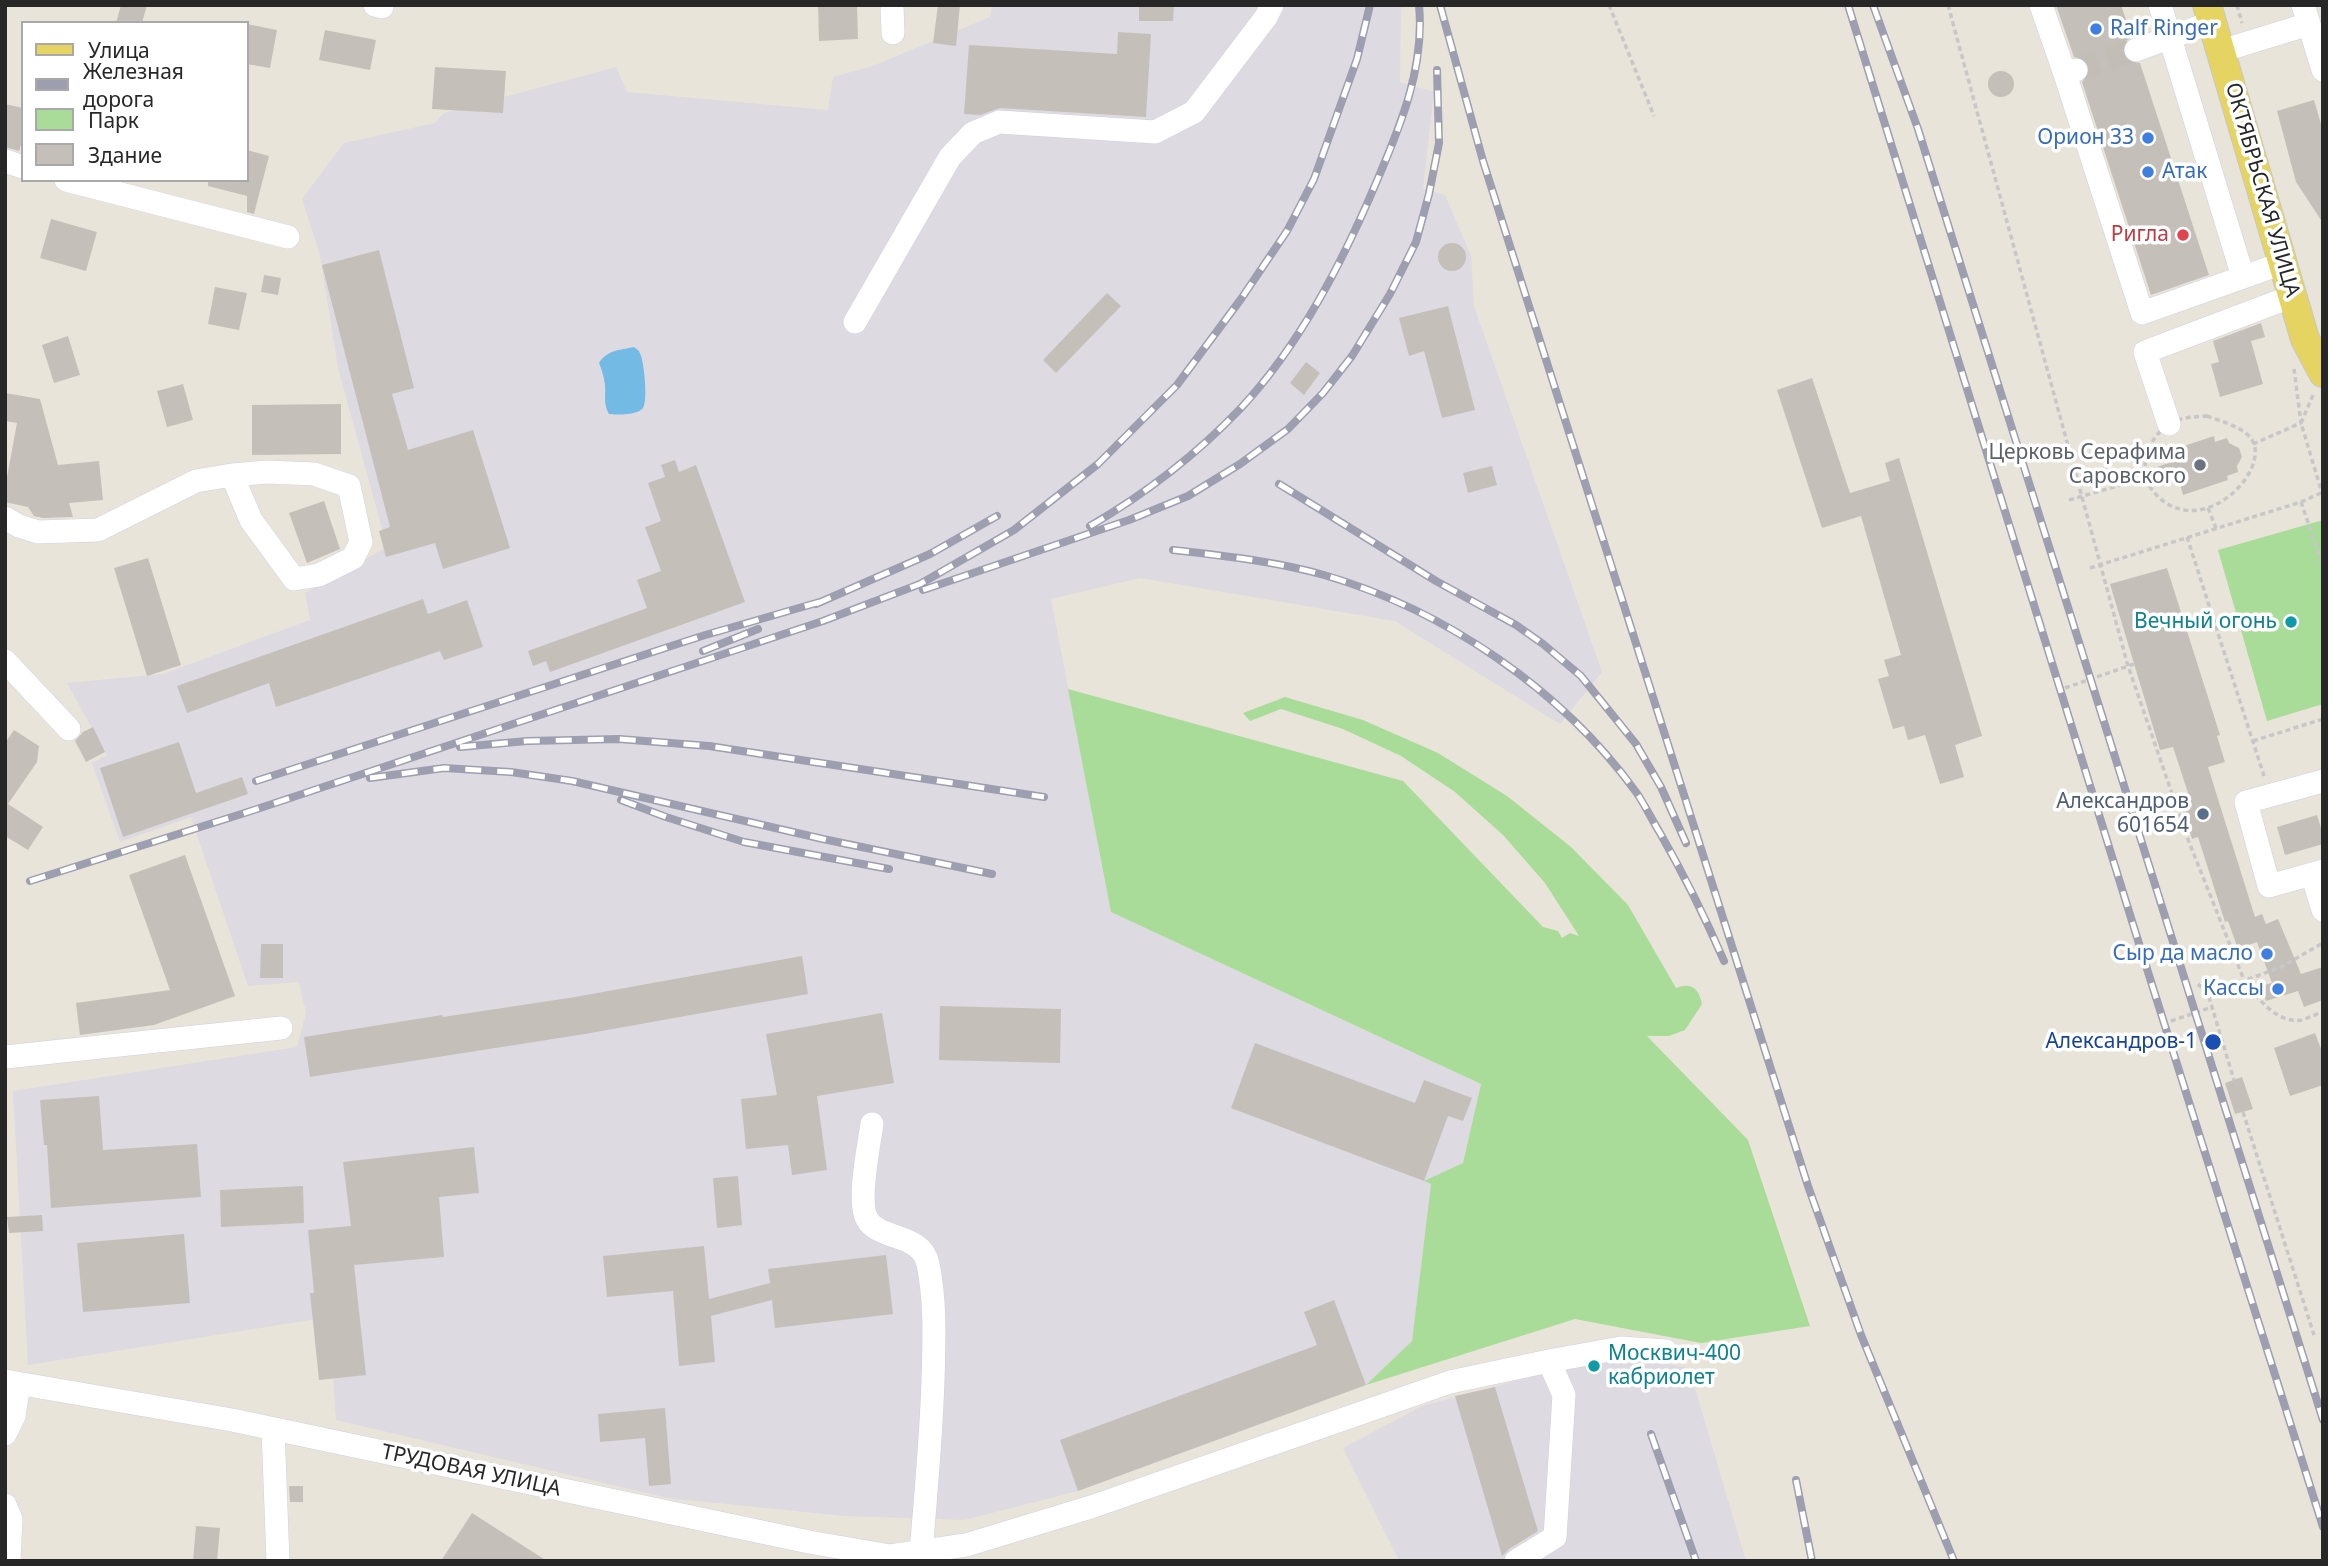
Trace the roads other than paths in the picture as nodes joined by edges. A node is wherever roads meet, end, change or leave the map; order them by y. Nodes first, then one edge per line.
1 (892, 5) edge
2 (1272, 5) edge
3 (2041, 5) edge
4 (2160, 5) edge
5 (2210, 14) edge
6 (2306, 15) edge
7 (893, 33) dead end
8 (2170, 37) junction
9 (2136, 50) tunnel mouth
10 (2221, 51) junction
11 (2323, 69) edge
12 (74, 182) edge
13 (288, 237) dead end
14 (2283, 263) junction
15 (2243, 277) junction
16 (2293, 296) junction
17 (855, 322) dead end
18 (2318, 384) edge
19 (2169, 424) road end
20 (232, 475) junction
21 (5, 518) edge
22 (5, 661) edge
23 (69, 729) dead end
24 (2323, 780) edge
25 (2317, 872) edge
26 (2323, 910) edge
27 (281, 1028) dead end
28 (5, 1057) edge
29 (872, 1124) dead end
30 (1666, 1351) dead end
31 (1549, 1361) junction
32 (12, 1382) edge
33 (273, 1429) junction
34 (5, 1434) edge
35 (5, 1505) edge
36 (932, 1554) edge
37 (9, 1561) edge
38 (278, 1561) edge
39 (1516, 1561) edge

1 - 7 street
2 - 17 street
3 - 15 street
4 - 8 street
5 - 8 street
5 - 10 main road, ОКТЯБРЬСКАЯ УЛИЦА
6 - 10 street
6 - 11 street
8 - 9 street
8 - 15 street
10 - 14 main road, ОКТЯБРЬСКАЯ УЛИЦА
12 - 13 street
14 - 15 street
14 - 16 main road, ОКТЯБРЬСКАЯ УЛИЦА
16 - 18 main road, ОКТЯБРЬСКАЯ УЛИЦА
16 - 19 street
20 - 20 street
20 - 21 street
22 - 23 street
24 - 25 street
25 - 26 street
27 - 28 street
29 - 36 street
30 - 31 street, ТРУДОВАЯ УЛИЦА
31 - 36 street, ТРУДОВАЯ УЛИЦА
31 - 39 street
32 - 33 street, ТРУДОВАЯ УЛИЦА
32 - 34 street
33 - 36 street, ТРУДОВАЯ УЛИЦА
33 - 38 street
35 - 37 street

